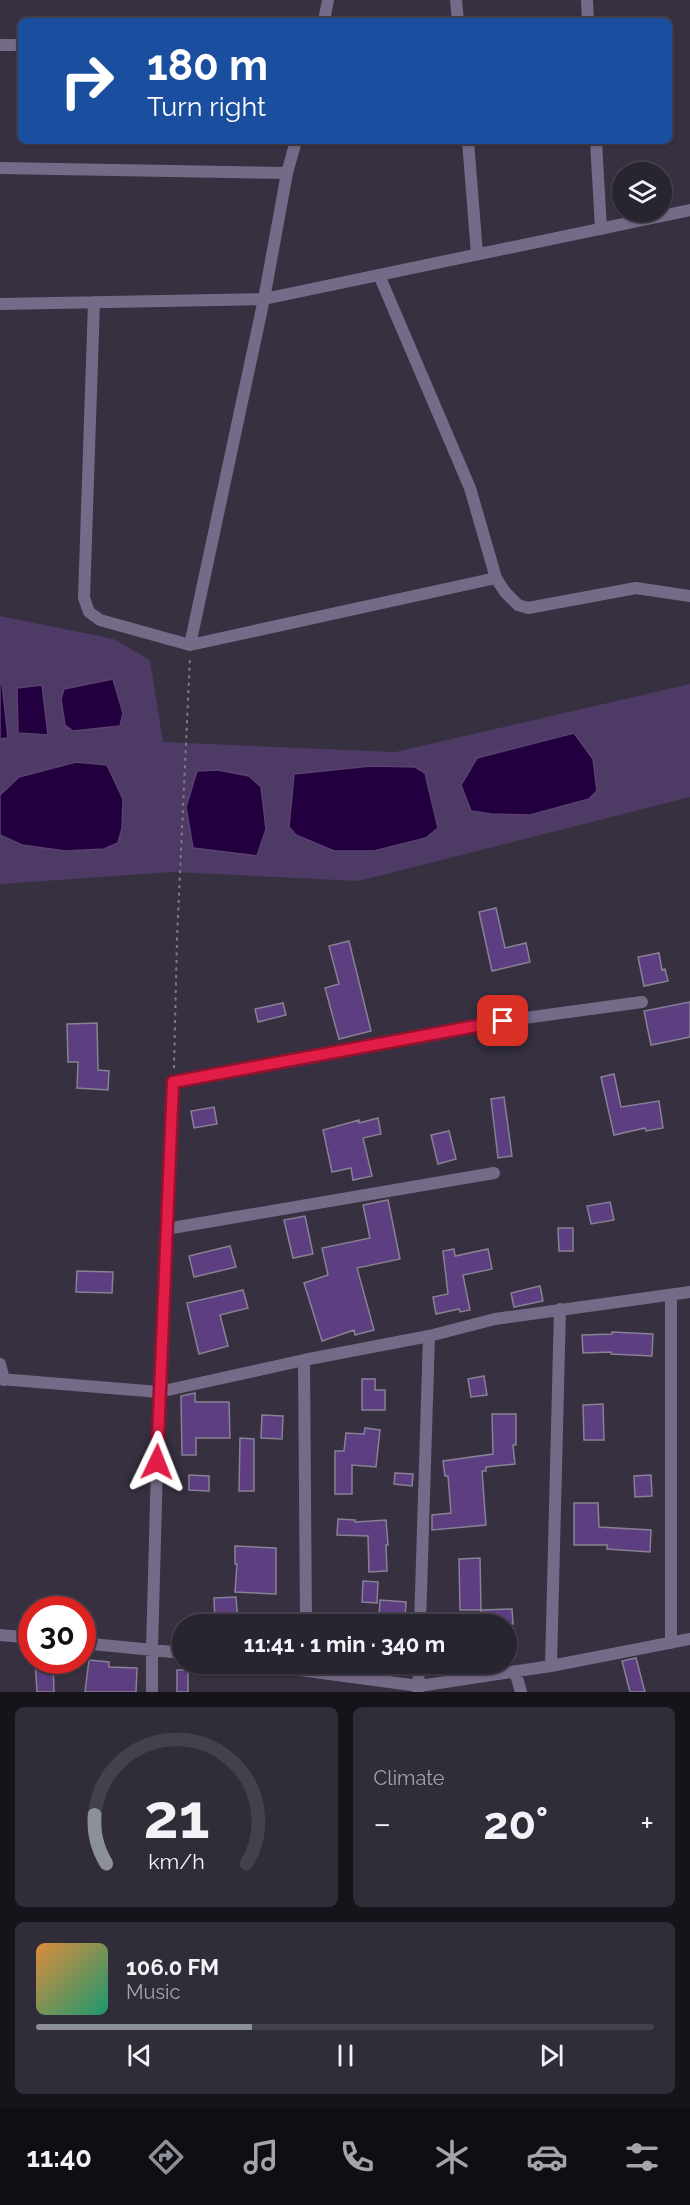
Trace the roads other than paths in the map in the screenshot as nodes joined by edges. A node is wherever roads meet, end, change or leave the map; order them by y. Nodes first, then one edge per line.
1 (328, 0) edge
2 (456, 0) edge
3 (587, 0) edge
4 (325, 18) edge
5 (458, 18) edge
6 (588, 18) edge
7 (0, 45) edge
8 (18, 45) edge
9 (295, 144) edge
10 (468, 144) edge
11 (596, 144) edge
12 (0, 168) edge
13 (287, 173) junction
14 (690, 210) edge
15 (601, 229) junction
16 (477, 254) junction
17 (380, 275) junction
18 (264, 299) junction
19 (94, 302) junction
20 (0, 304) edge
21 (496, 578) junction
22 (690, 596) edge
23 (190, 645) junction
24 (642, 1002) dead end
25 (494, 1173) dead end
26 (166, 1229) junction
27 (690, 1292) edge
28 (671, 1294) junction
29 (560, 1309) junction
30 (429, 1336) junction
31 (304, 1360) junction
32 (0, 1364) edge
33 (2, 1379) edge
34 (159, 1392) junction
35 (306, 1614) edge
36 (420, 1614) edge
37 (0, 1635) edge
38 (18, 1637) edge
39 (690, 1639) edge
40 (671, 1643) junction
41 (96, 1644) edge
42 (152, 1649) junction
43 (172, 1652) edge
44 (550, 1666) junction
45 (517, 1671) edge
46 (342, 1674) edge
47 (419, 1674) edge
48 (499, 1674) edge
49 (516, 1674) edge
50 (418, 1689) edge
51 (152, 1692) edge
52 (521, 1692) edge

1 - 4 street
2 - 5 street
3 - 6 street
7 - 8 street
9 - 13 street
10 - 16 street
11 - 15 street
12 - 13 street
13 - 18 street
14 - 15 street
15 - 16 street
16 - 17 street
17 - 18 street
17 - 21 street
18 - 19 street
18 - 23 street
19 - 20 street
19 - 23 street
21 - 22 street
21 - 23 street
24 - 26 street
25 - 26 street
26 - 34 street
27 - 28 street
28 - 29 street
28 - 40 street
29 - 30 street
29 - 44 street
30 - 31 street
30 - 36 street
31 - 34 street
31 - 35 street
32 - 33 street
33 - 34 street
34 - 42 street
37 - 38 street
39 - 40 street
40 - 44 street
41 - 42 street
42 - 43 street
42 - 51 street
44 - 45 street
46 - 50 street
47 - 50 street
48 - 50 street
49 - 52 street

